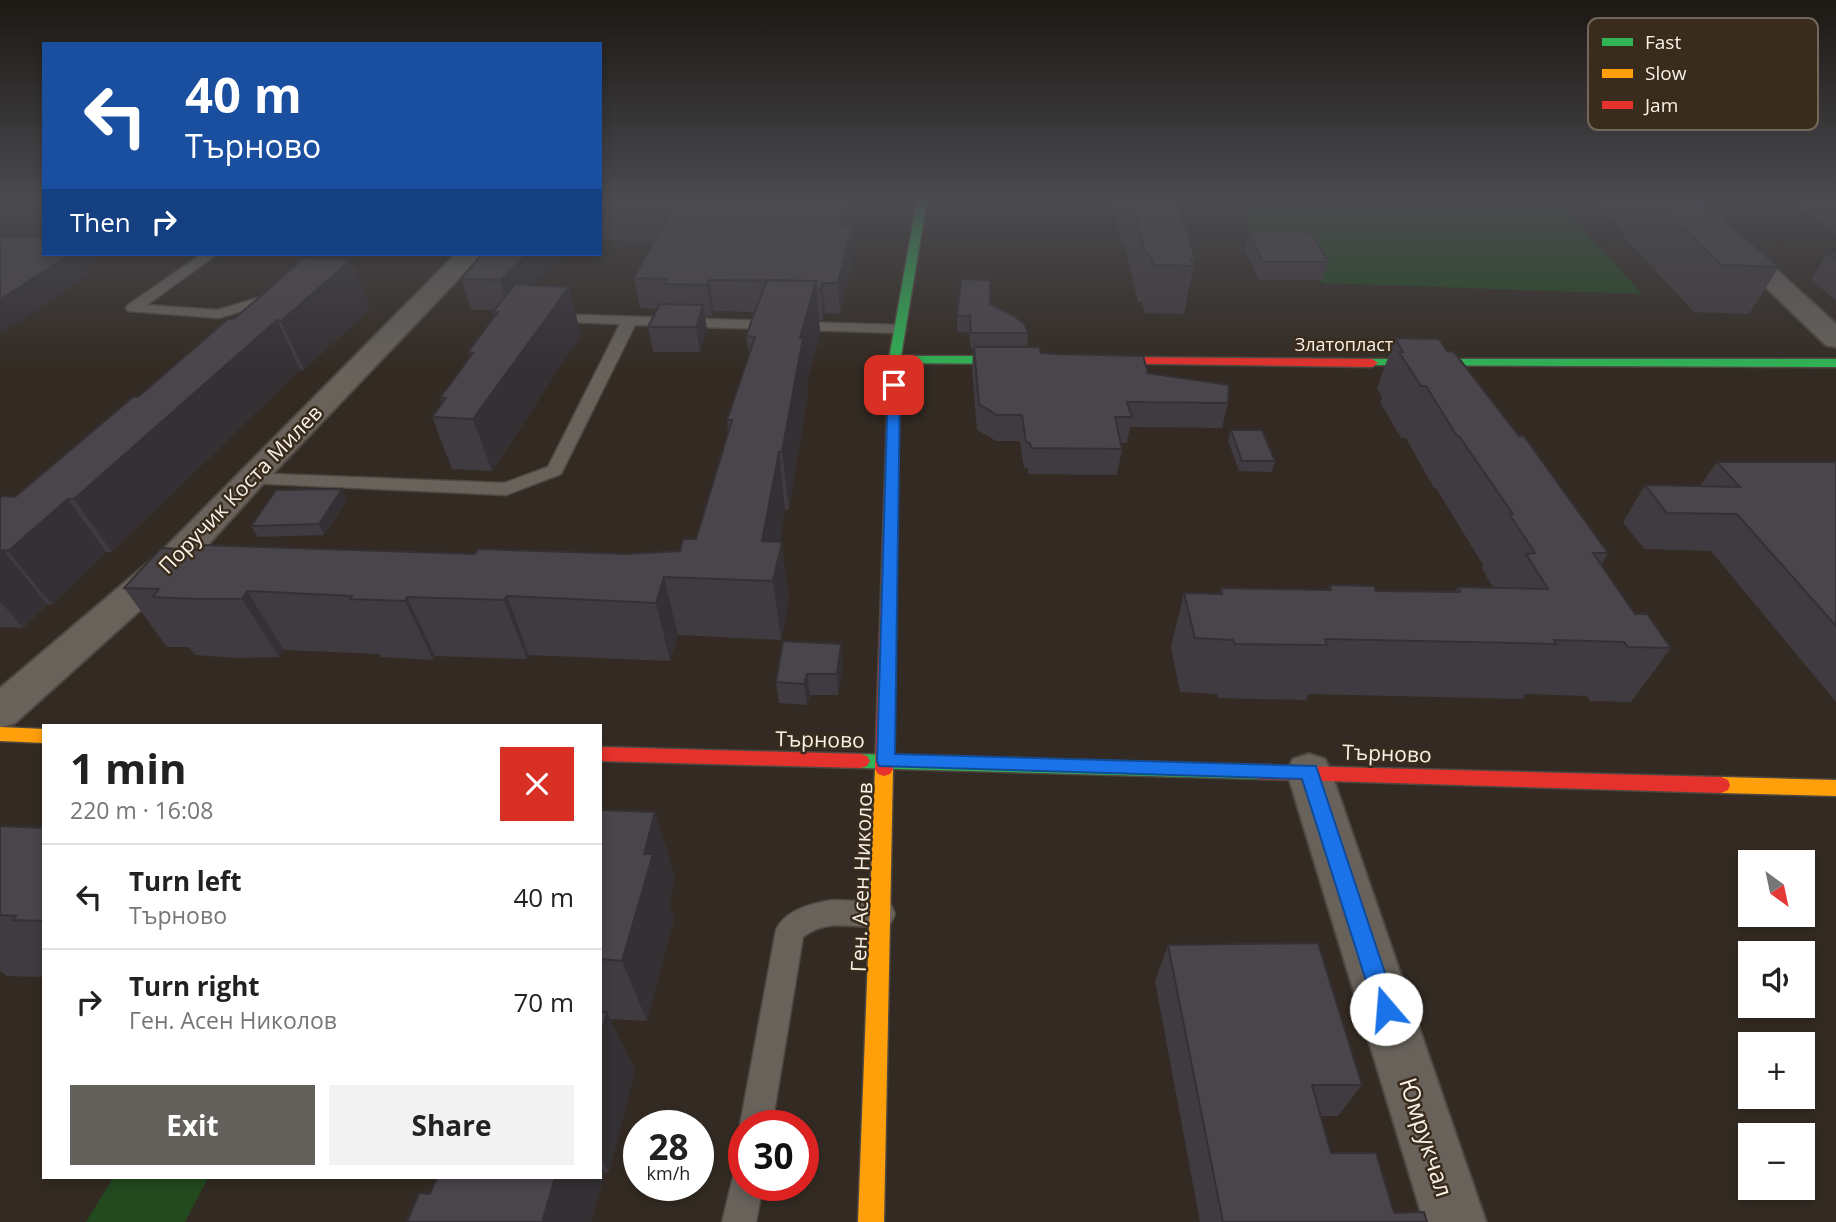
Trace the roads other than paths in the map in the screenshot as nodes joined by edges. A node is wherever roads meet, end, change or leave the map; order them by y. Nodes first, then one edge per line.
1 (206, 257) edge
2 (467, 257) edge
3 (912, 257) edge
4 (1748, 257) edge
5 (273, 297) edge
6 (541, 317) edge
7 (630, 320) junction
8 (900, 329) junction
9 (1836, 339) edge
10 (895, 359) junction
11 (1043, 360) edge
12 (1083, 360) edge
13 (1836, 363) edge
14 (250, 478) junction
15 (0, 712) edge
16 (0, 734) edge
17 (42, 736) edge
18 (602, 754) edge
19 (886, 761) junction
20 (1309, 772) junction
21 (1836, 788) edge
22 (881, 914) junction
23 (759, 1110) edge
24 (743, 1201) edge
25 (739, 1222) edge
26 (871, 1222) edge
27 (1455, 1222) edge

1 - 5 lane
2 - 14 street, Поручик Коста Милев
3 - 8 street, Ген. Асен Николов
4 - 9 street
6 - 7 lane
7 - 8 lane
7 - 14 lane
8 - 10 street, Ген. Асен Николов
10 - 11 street
10 - 19 street, Ген. Асен Николов
12 - 13 street, Златопласт
14 - 15 street, Поручик Коста Милев
16 - 17 street
18 - 19 street, Търново
19 - 20 street, Търново
19 - 22 street, Ген. Асен Николов
20 - 21 street, Търново
20 - 27 street, Юмрукчал
22 - 23 lane
22 - 26 street, Ген. Асен Николов
24 - 25 lane

